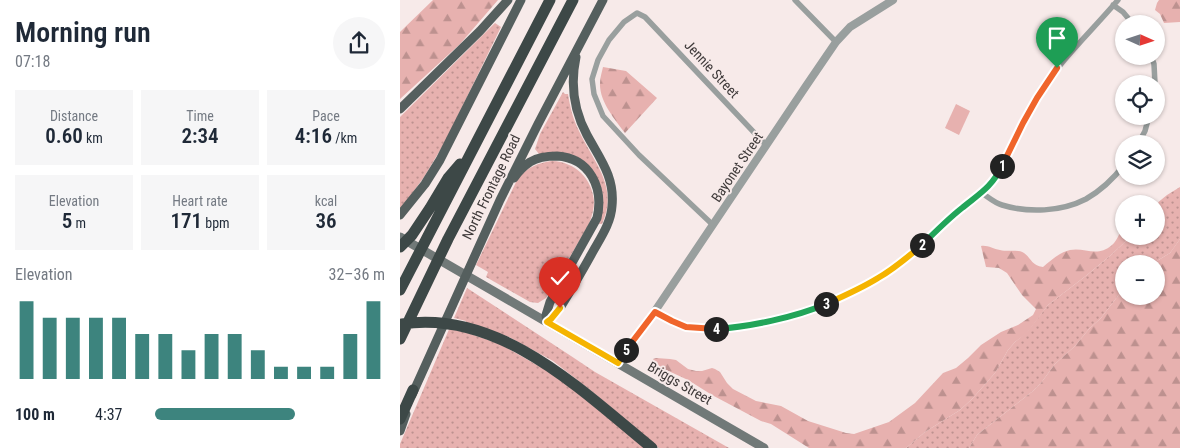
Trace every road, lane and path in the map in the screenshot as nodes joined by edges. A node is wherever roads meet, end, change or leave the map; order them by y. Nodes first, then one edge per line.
1 (508, 0) edge
2 (521, 0) edge
3 (550, 0) edge
4 (573, 0) edge
5 (603, 0) edge
6 (795, 0) edge
7 (893, 0) edge
8 (1116, 2) edge
9 (1126, 15) edge
10 (836, 42) junction
11 (580, 43) junction
12 (400, 109) edge
13 (766, 145) junction
14 (472, 149) junction
15 (1115, 174) edge
16 (505, 188) junction
17 (982, 193) junction
18 (400, 215) edge
19 (713, 225) junction
20 (400, 236) edge
21 (400, 247) edge
22 (400, 290) edge
23 (655, 312) junction
24 (547, 322) junction
25 (400, 324) edge
26 (400, 339) edge
27 (618, 363) junction
28 (413, 390) junction
29 (400, 419) edge
30 (400, 431) edge
31 (652, 448) edge
32 (764, 448) edge

1 - 12 main road
2 - 18 main road
3 - 14 highway
4 - 26 highway
5 - 11 main road, North Frontage Road
6 - 10 street
7 - 10 street, Bayonet Street
8 - 9 street
8 - 17 street
10 - 13 street, Bayonet Street
11 - 16 main road, North Frontage Road
11 - 24 main road
13 - 19 street, Bayonet Street
13 - 19 street, Jennie Street
14 - 21 highway
14 - 22 highway
15 - 17 street
16 - 24 main road
16 - 28 main road, North Frontage Road
17 - 23 street
19 - 23 street, Bayonet Street
20 - 24 main road, Briggs Street
23 - 27 street, Bayonet Street
24 - 27 main road, Briggs Street
25 - 31 highway
27 - 32 main road, Briggs Street
28 - 29 highway
28 - 30 main road, North Frontage Road

